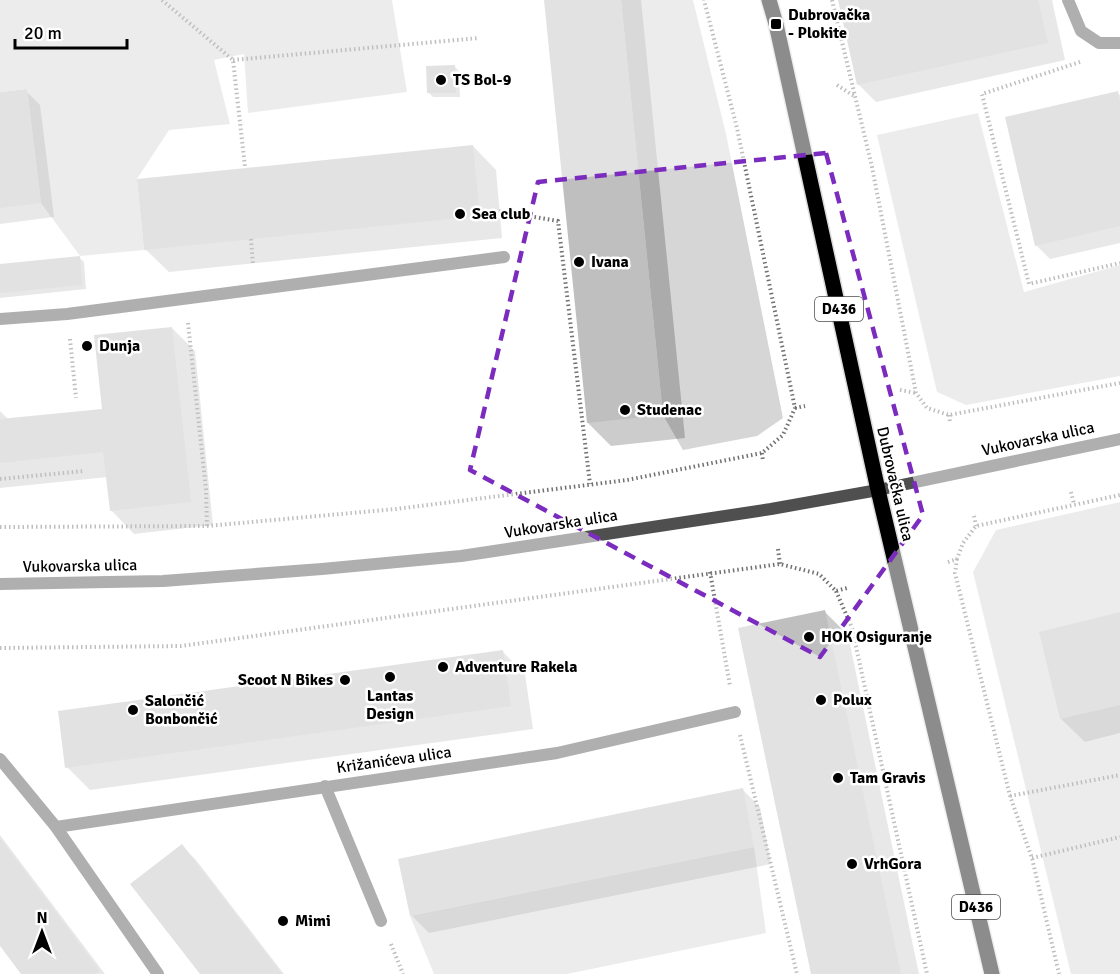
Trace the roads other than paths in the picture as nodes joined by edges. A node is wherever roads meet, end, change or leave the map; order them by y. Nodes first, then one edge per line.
1 (769, 0) edge
2 (1068, 0) edge
3 (1120, 43) edge
4 (504, 257) dead end
5 (0, 319) edge
6 (1120, 439) edge
7 (878, 490) junction
8 (0, 584) edge
9 (735, 712) road end
10 (0, 759) edge
11 (325, 786) junction
12 (56, 827) junction
13 (381, 921) road end
14 (158, 974) edge
15 (992, 974) edge

1 - 7 main road, Dubrovačka ulica / D436
2 - 3 street
4 - 5 street
6 - 7 street, Vukovarska ulica
7 - 8 street, Vukovarska ulica
7 - 15 main road, Dubrovačka ulica / D436
9 - 11 street, Križanićeva ulica
10 - 12 street
11 - 12 street, Križanićeva ulica
11 - 13 street
12 - 14 street

